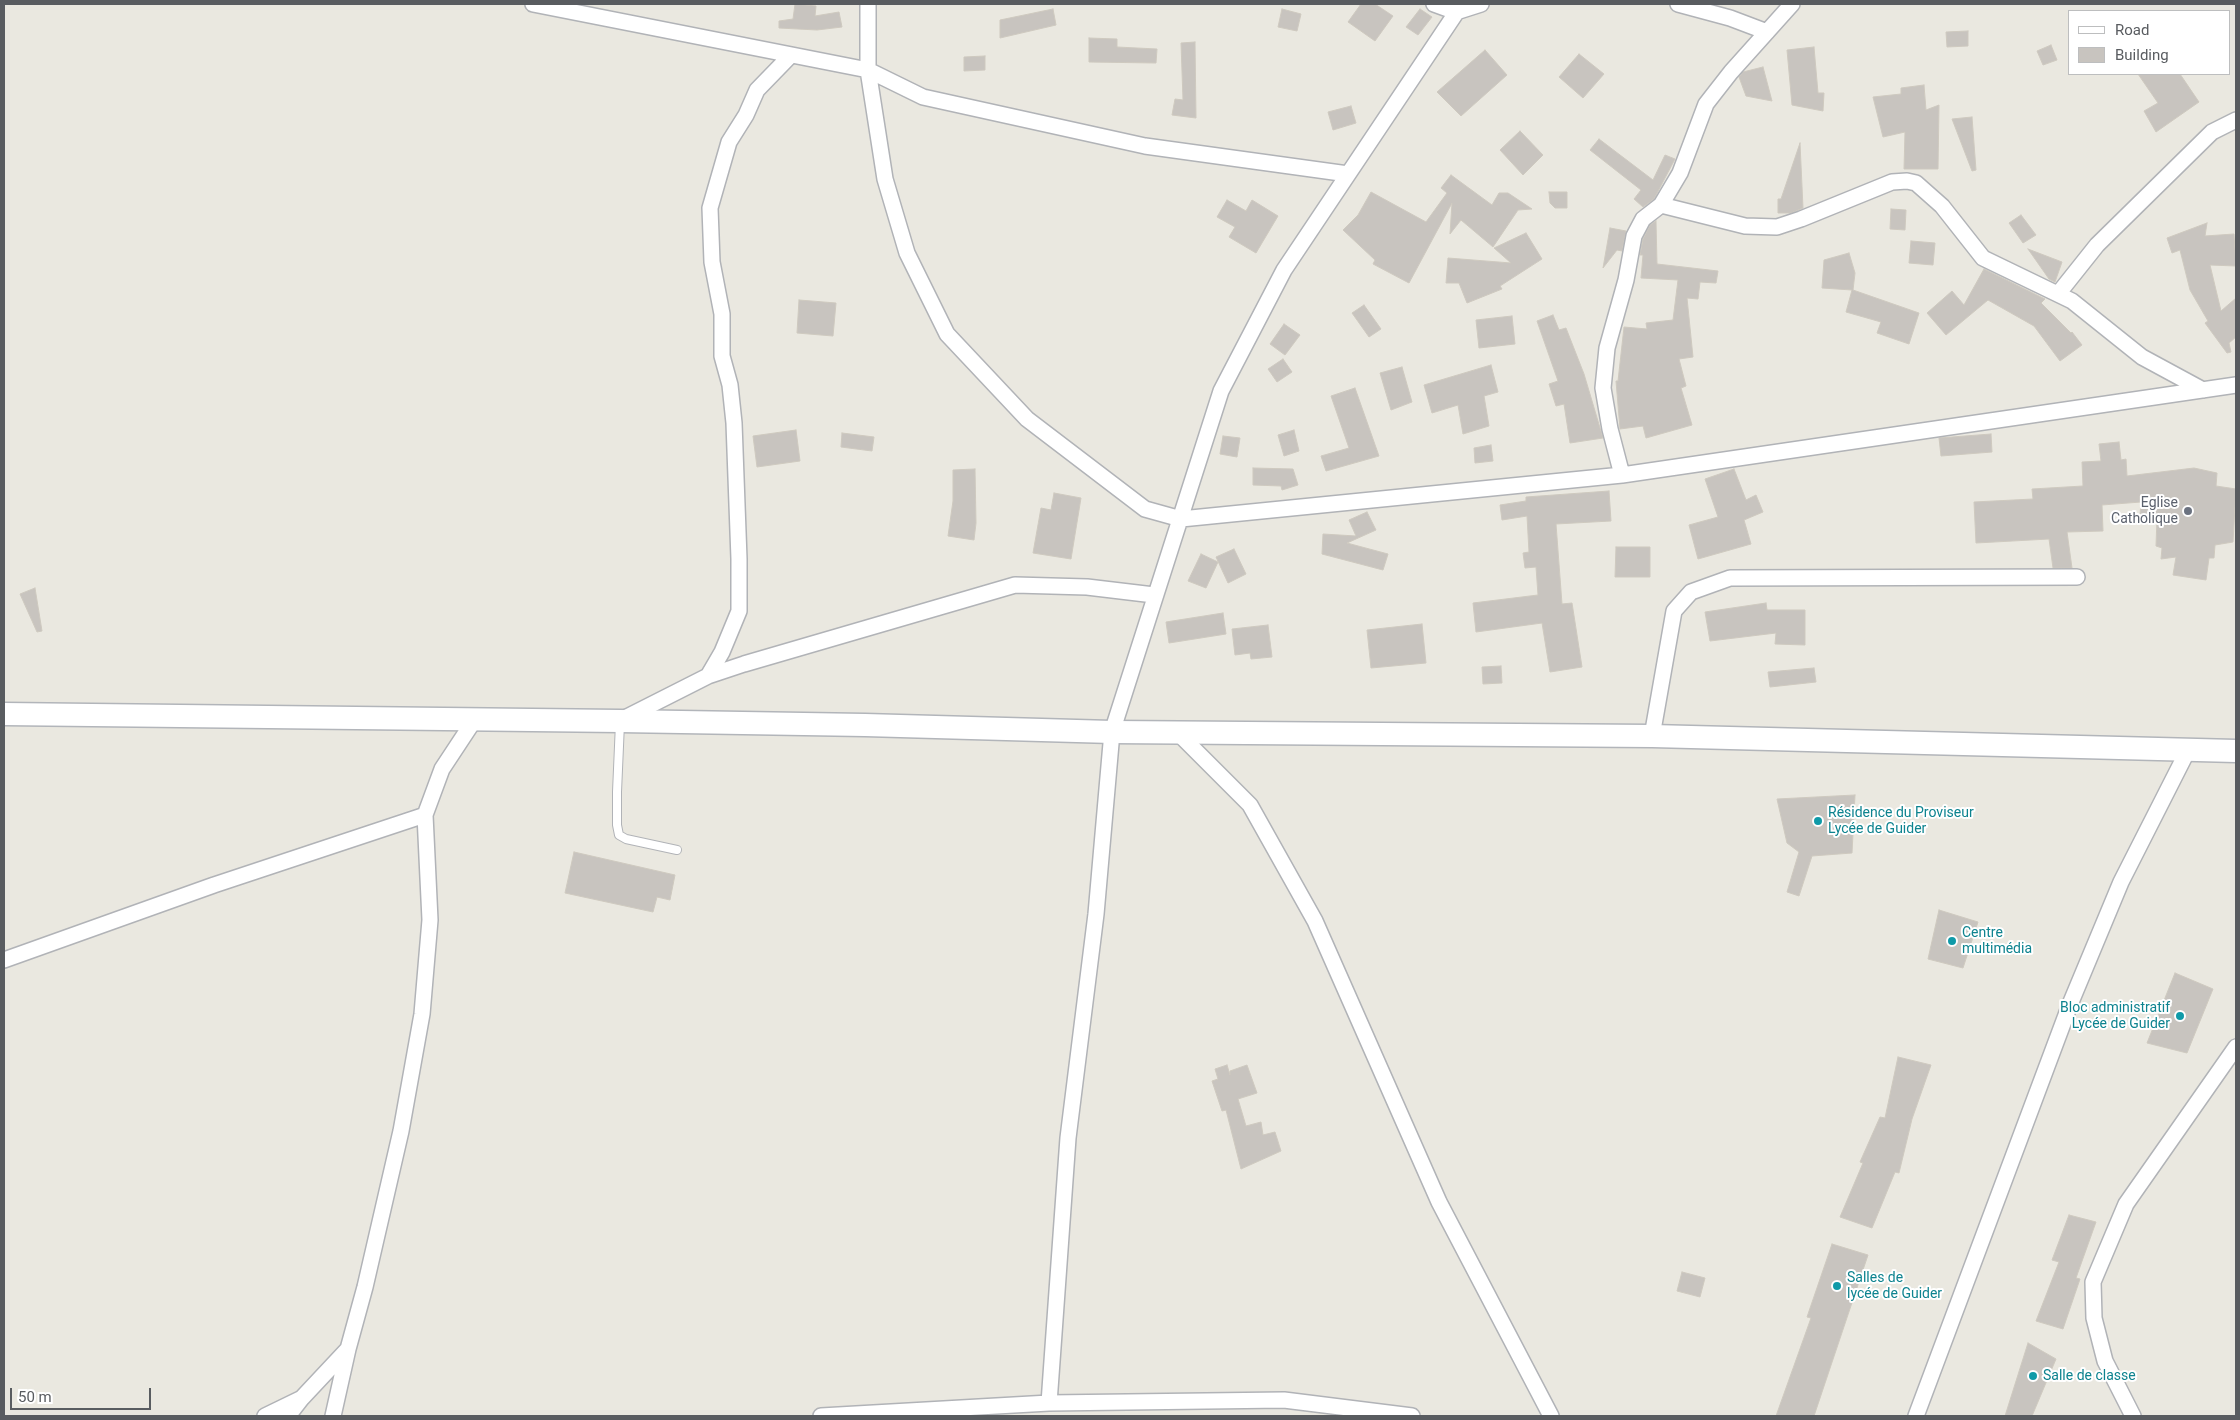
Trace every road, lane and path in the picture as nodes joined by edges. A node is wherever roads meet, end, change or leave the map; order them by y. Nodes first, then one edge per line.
1 (533, 4) edge
2 (868, 4) edge
3 (1434, 4) edge
4 (1481, 4) edge
5 (1678, 4) edge
6 (1792, 4) edge
7 (1459, 8) edge
8 (1767, 32) junction
9 (790, 55) junction
10 (868, 70) junction
11 (2236, 120) edge
12 (1348, 174) junction
13 (1661, 205) junction
14 (2058, 294) junction
15 (2236, 385) edge
16 (2203, 390) junction
17 (1622, 475) junction
18 (1181, 519) junction
19 (2077, 577) dead end
20 (1154, 595) junction
21 (708, 676) junction
22 (4, 714) edge
23 (475, 719) junction
24 (620, 721) junction
25 (1112, 732) junction
26 (1178, 733) junction
27 (1652, 736) junction
28 (2188, 750) junction
29 (2236, 751) edge
30 (425, 815) junction
31 (678, 850) dead end
32 (4, 960) edge
33 (2236, 1047) edge
34 (348, 1349) junction
35 (302, 1398) junction
36 (1049, 1403) junction
37 (1185, 1409) edge
38 (265, 1416) edge
39 (288, 1416) edge
40 (333, 1416) edge
41 (821, 1416) edge
42 (1412, 1416) edge
43 (1551, 1416) edge
44 (1916, 1416) edge
45 (2132, 1416) edge

1 - 9 street
2 - 10 street
3 - 7 street
4 - 7 street
5 - 8 street
6 - 8 street
7 - 12 street
8 - 13 street
9 - 10 street
9 - 21 street
10 - 12 street
10 - 18 street
11 - 14 street
12 - 18 street
13 - 14 street
13 - 17 street
14 - 16 street
15 - 16 street
16 - 17 street
17 - 18 street
18 - 20 street
19 - 27 street
20 - 21 street
20 - 25 street
21 - 24 street
22 - 23 main road
23 - 24 main road
23 - 30 street
24 - 25 main road
24 - 31 lane
25 - 26 main road
25 - 36 street
26 - 27 main road
26 - 43 street
27 - 28 main road
28 - 29 main road
28 - 44 street
30 - 32 street
30 - 34 street
33 - 45 street
34 - 35 street
34 - 40 street
35 - 38 street
35 - 39 street
36 - 37 street
36 - 41 street
37 - 42 street

